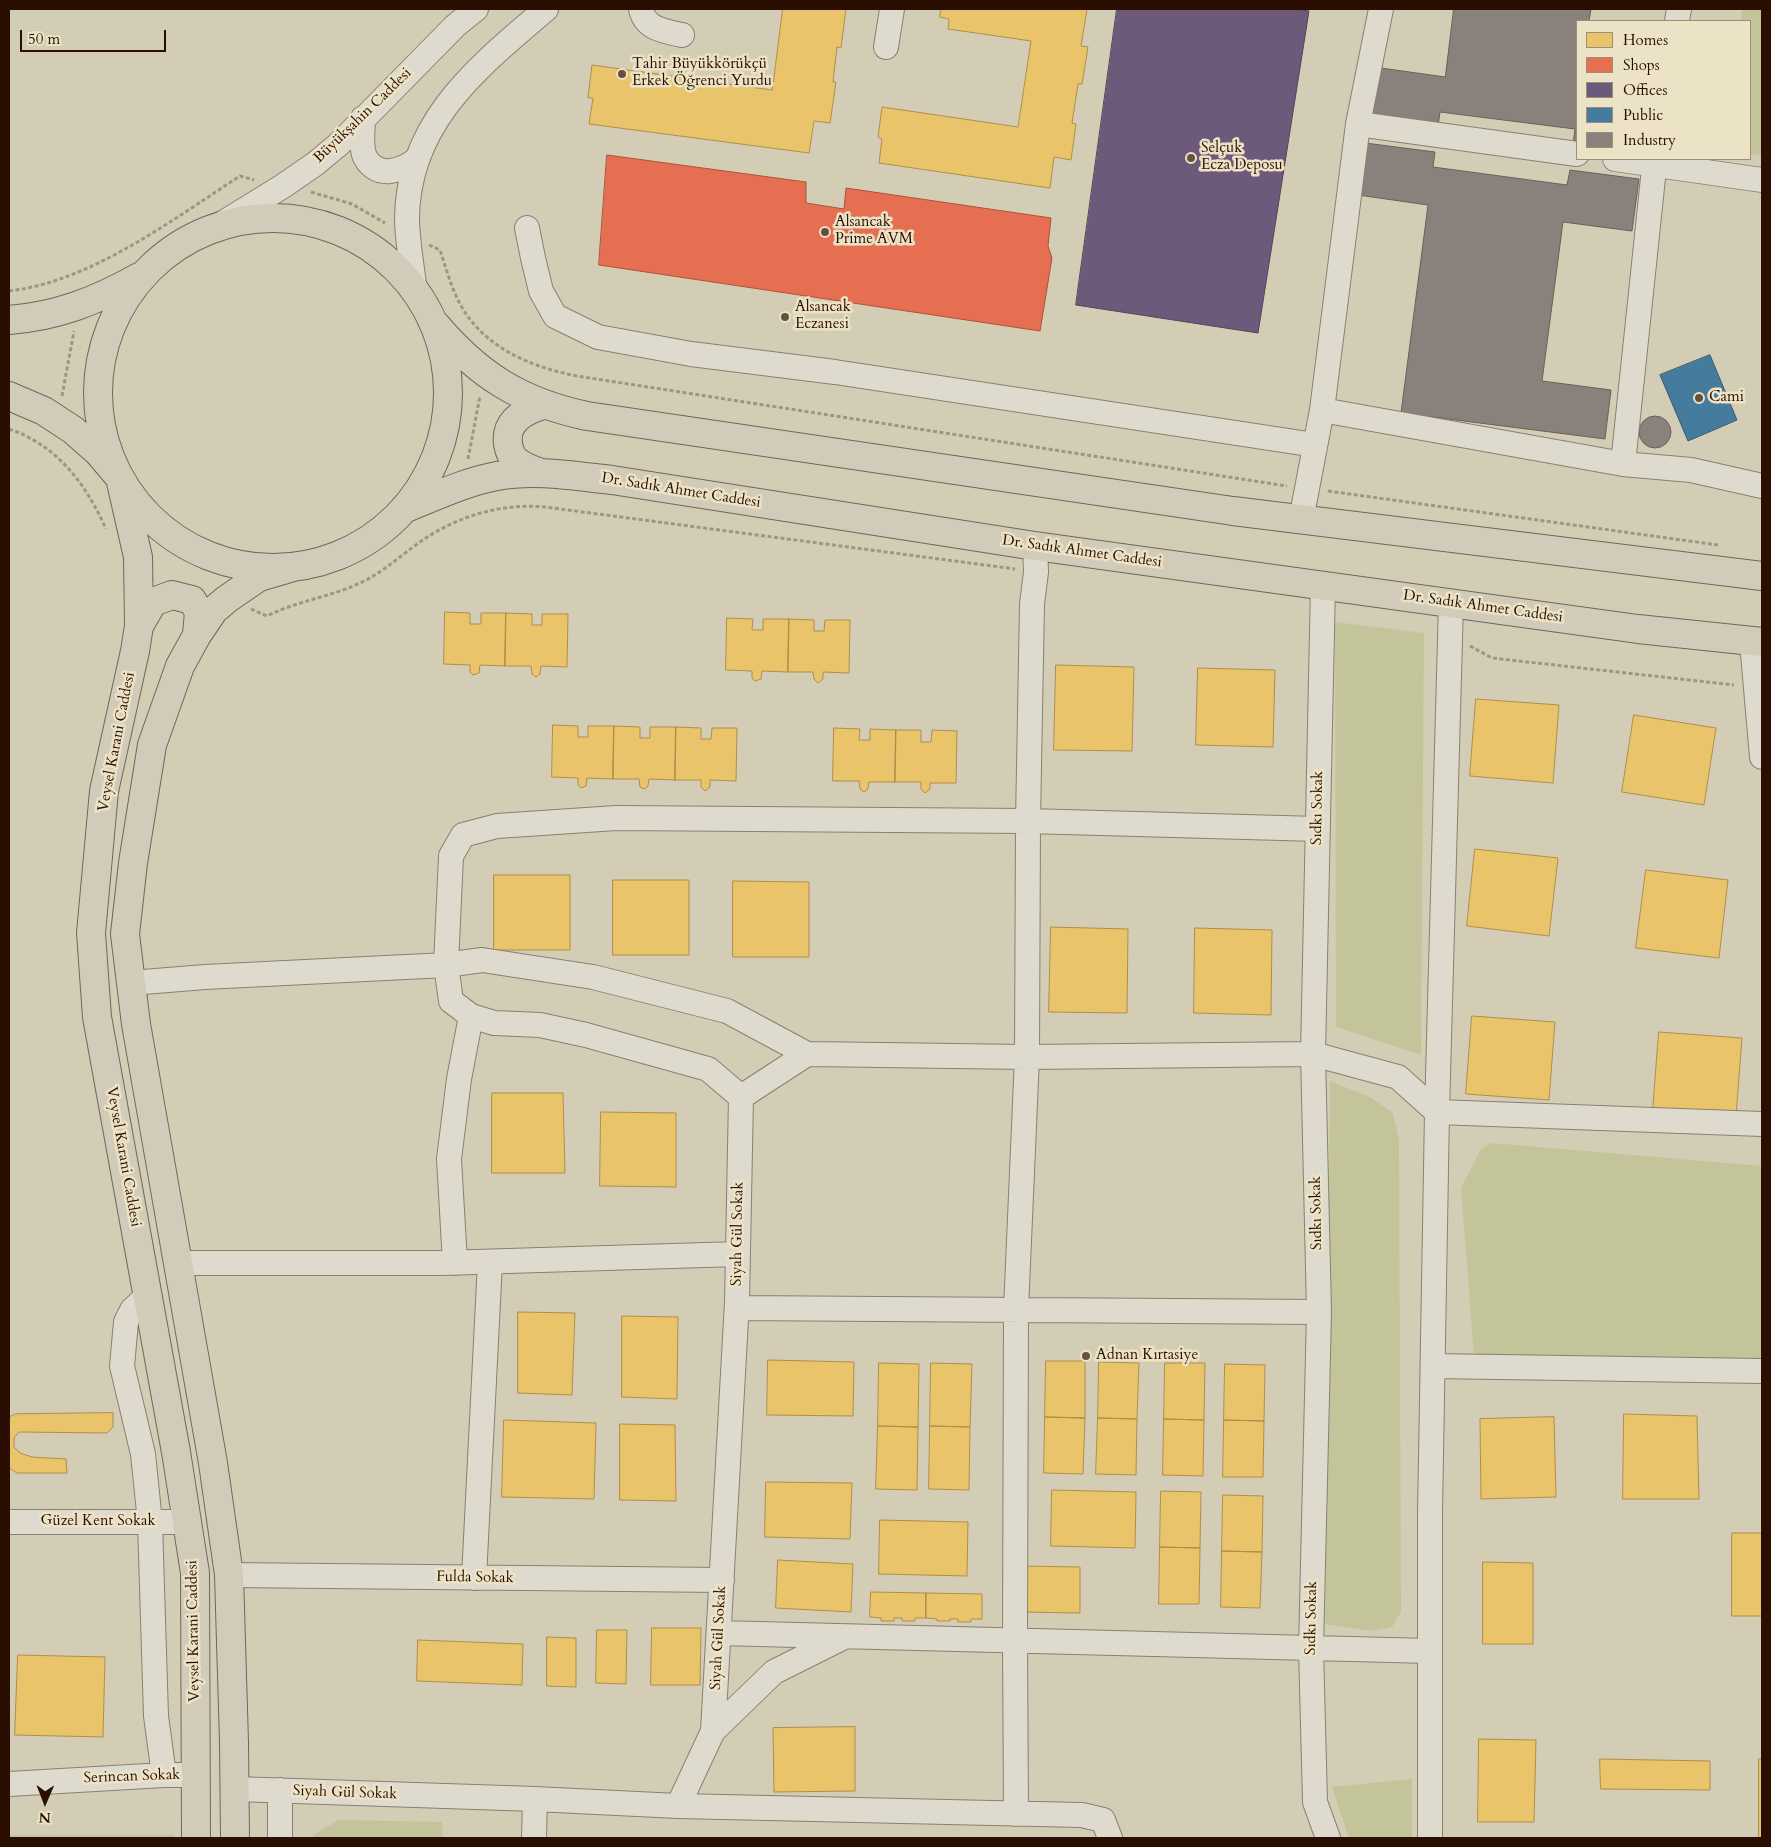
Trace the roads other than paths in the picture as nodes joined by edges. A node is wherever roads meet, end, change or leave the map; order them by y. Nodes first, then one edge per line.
1 (476, 9) edge
2 (546, 9) edge
3 (641, 9) edge
4 (892, 9) edge
5 (1381, 9) edge
6 (682, 35) dead end
7 (886, 47) dead end
8 (363, 118) junction
9 (1358, 124) junction
10 (1576, 154) edge
11 (418, 158) junction
12 (1635, 160) edge
13 (1655, 161) edge
14 (1762, 180) edge
15 (215, 228) junction
16 (528, 228) dead end
17 (145, 274) junction
18 (415, 291) junction
19 (9, 320) edge
20 (434, 324) junction
21 (9, 396) edge
22 (543, 404) junction
23 (1322, 410) junction
24 (1315, 445) junction
25 (1623, 464) junction
26 (541, 473) junction
27 (120, 478) junction
28 (1762, 486) edge
29 (406, 508) junction
30 (1301, 520) junction
31 (1036, 559) junction
32 (293, 567) junction
33 (1762, 576) edge
34 (1323, 585) junction
35 (1451, 603) junction
36 (138, 626) junction
37 (197, 635) junction
38 (1757, 642) edge
39 (1762, 757) edge
40 (1028, 821) junction
41 (1318, 828) junction
42 (446, 965) junction
43 (131, 983) junction
44 (471, 1016) junction
45 (807, 1054) junction
46 (1313, 1054) junction
47 (1027, 1057) junction
48 (741, 1097) junction
49 (1437, 1112) junction
50 (1762, 1124) edge
51 (738, 1254) junction
52 (490, 1262) junction
53 (178, 1263) junction
54 (455, 1263) junction
55 (148, 1295) junction
56 (736, 1308) junction
57 (1016, 1310) junction
58 (1319, 1312) junction
59 (1432, 1366) junction
60 (1762, 1371) edge
61 (9, 1522) edge
62 (150, 1522) junction
63 (187, 1522) junction
64 (229, 1575) junction
65 (474, 1578) junction
66 (722, 1580) junction
67 (719, 1633) junction
68 (846, 1636) junction
69 (1015, 1641) junction
70 (1311, 1648) junction
71 (1430, 1651) junction
72 (714, 1731) junction
73 (164, 1775) junction
74 (196, 1775) junction
75 (9, 1784) edge
76 (235, 1789) junction
77 (280, 1790) junction
78 (535, 1799) junction
79 (678, 1806) junction
80 (1016, 1814) junction
81 (196, 1838) edge
82 (235, 1838) edge
83 (280, 1838) edge
84 (534, 1838) edge
85 (1110, 1838) edge
86 (1328, 1838) edge
87 (1430, 1838) edge

1 - 8 street, Büyükşahin Caddesi
2 - 11 street
3 - 6 street
4 - 7 street
5 - 9 street
8 - 11 street
8 - 15 street, Büyükşahin Caddesi
9 - 10 street
9 - 23 street
11 - 18 street
12 - 13 street
13 - 14 street
13 - 25 street
15 - 17 main road
15 - 18 main road
16 - 24 street
17 - 19 main road
17 - 27 main road
18 - 20 main road
20 - 22 main road
20 - 29 main road
21 - 27 main road
22 - 26 main road
22 - 30 main road
23 - 24 street
23 - 25 street
24 - 30 street
25 - 28 street
26 - 29 main road, Dr. Sadık Ahmet Caddesi
26 - 31 main road, Dr. Sadık Ahmet Caddesi
27 - 32 main road
27 - 36 main road, Veysel Karani Caddesi
29 - 32 main road
30 - 33 main road
31 - 34 main road, Dr. Sadık Ahmet Caddesi
31 - 40 street
32 - 37 main road
34 - 35 main road, Dr. Sadık Ahmet Caddesi
34 - 41 street, Sıdkı Sokak
35 - 38 main road, Dr. Sadık Ahmet Caddesi
35 - 49 street
36 - 37 main road
36 - 55 main road, Veysel Karani Caddesi
37 - 43 main road
38 - 39 street
40 - 41 street
40 - 42 street
40 - 47 street
41 - 46 street, Sıdkı Sokak
42 - 43 street
42 - 44 street
42 - 45 street
43 - 53 main road
44 - 48 street
44 - 54 street
45 - 47 street
45 - 48 street
46 - 47 street
46 - 49 street
46 - 58 street, Sıdkı Sokak
47 - 57 street
48 - 51 street, Siyah Gül Sokak
49 - 50 street
49 - 59 street
51 - 52 street
51 - 56 street, Siyah Gül Sokak
52 - 54 street
52 - 65 street
53 - 54 street
53 - 64 main road
55 - 62 street
55 - 63 main road, Veysel Karani Caddesi
56 - 57 street
56 - 66 street, Siyah Gül Sokak
57 - 58 street
57 - 69 street
58 - 70 street, Sıdkı Sokak
59 - 60 street
59 - 71 street
61 - 62 street, Güzel Kent Sokak
62 - 63 street, Güzel Kent Sokak
62 - 73 street
63 - 74 main road, Veysel Karani Caddesi
64 - 65 street, Fulda Sokak
64 - 76 main road
65 - 66 street, Fulda Sokak
66 - 67 street, Siyah Gül Sokak
67 - 68 street
67 - 72 street, Siyah Gül Sokak
68 - 69 street
68 - 72 street
69 - 70 street
69 - 80 street
70 - 71 street
70 - 86 street, Sıdkı Sokak
71 - 87 street
72 - 79 street, Siyah Gül Sokak
73 - 74 street, Serincan Sokak
73 - 75 street, Serincan Sokak
74 - 81 main road, Veysel Karani Caddesi
76 - 77 street, Siyah Gül Sokak
76 - 82 main road
77 - 78 street, Siyah Gül Sokak
77 - 83 street
78 - 79 street, Siyah Gül Sokak
78 - 84 street
79 - 80 street
80 - 85 street

